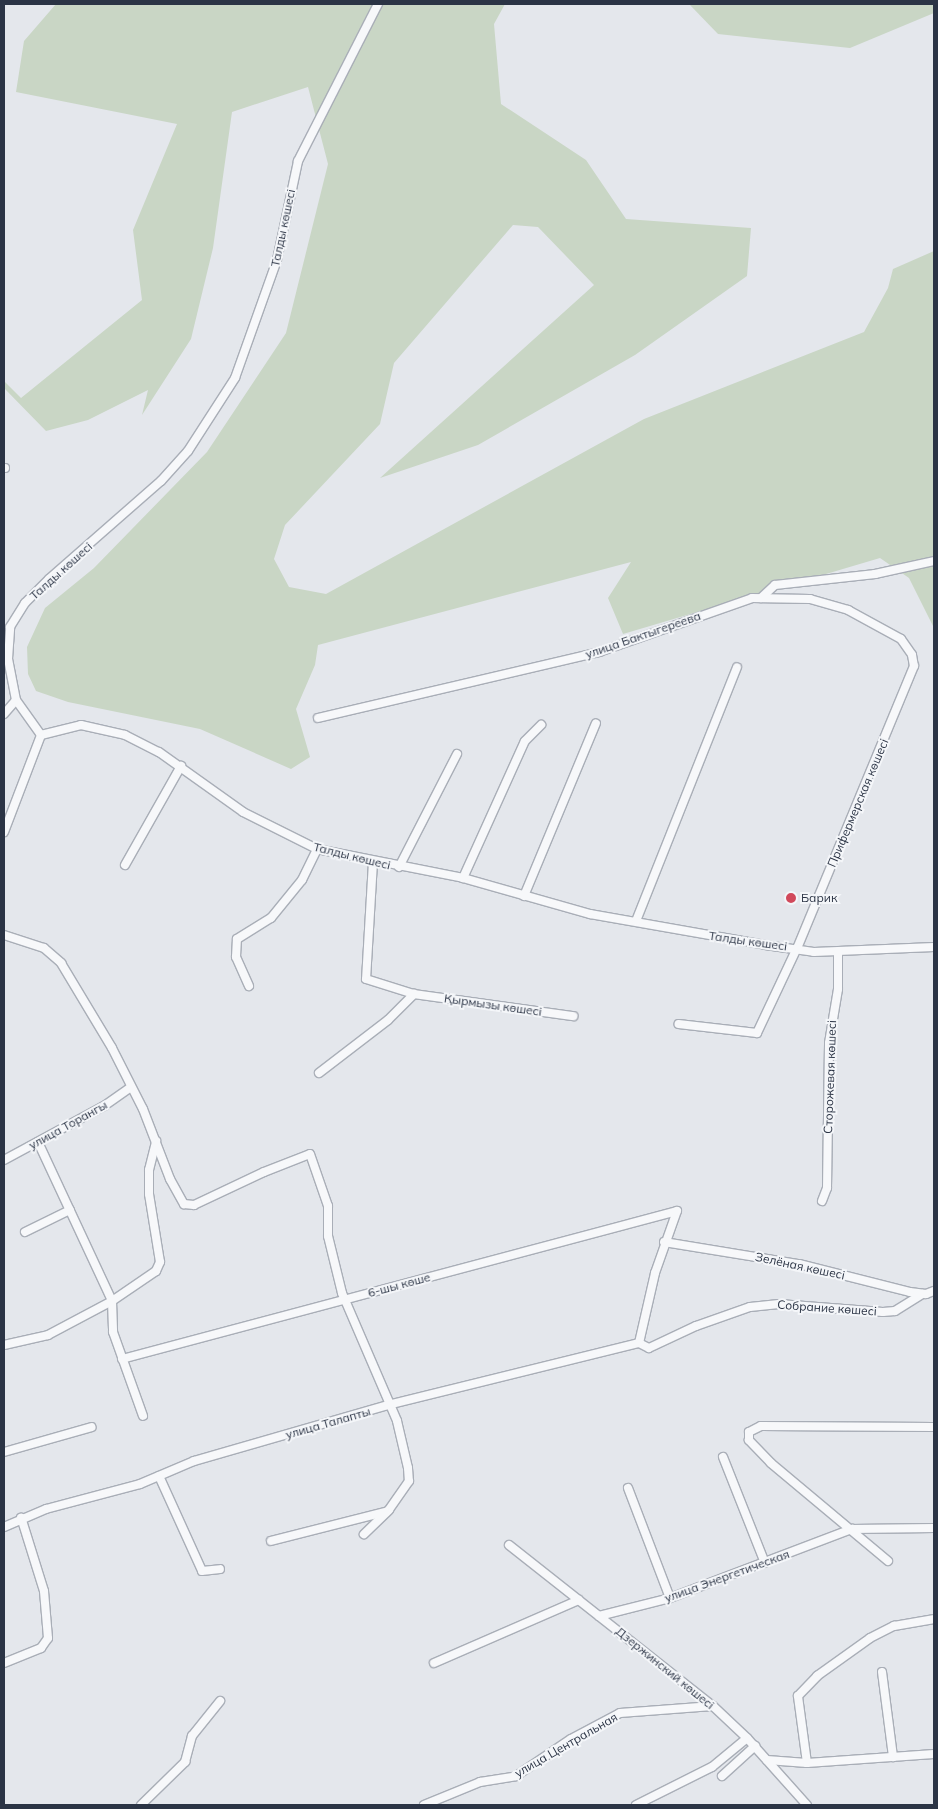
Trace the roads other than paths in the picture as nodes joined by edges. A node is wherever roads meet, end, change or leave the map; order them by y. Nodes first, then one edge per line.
1 (378, 4) edge
2 (934, 561) edge
3 (761, 598) junction
4 (737, 667) dead end
5 (16, 700) junction
6 (4, 714) edge
7 (318, 718) dead end
8 (596, 723) dead end
9 (541, 725) dead end
10 (41, 735) junction
11 (457, 754) dead end
12 (180, 766) junction
13 (4, 832) edge
14 (317, 849) junction
15 (373, 862) junction
16 (125, 865) dead end
17 (399, 867) junction
18 (463, 878) junction
19 (524, 896) junction
20 (636, 922) junction
21 (4, 935) edge
22 (934, 947) edge
23 (797, 948) junction
24 (838, 952) junction
25 (249, 986) dead end
26 (414, 994) junction
27 (573, 1016) dead end
28 (679, 1024) dead end
29 (320, 1073) dead end
30 (131, 1087) junction
31 (156, 1141) junction
32 (38, 1142) junction
33 (4, 1160) edge
34 (822, 1201) dead end
35 (70, 1210) junction
36 (25, 1232) dead end
37 (664, 1242) junction
38 (934, 1291) edge
39 (922, 1294) junction
40 (346, 1299) junction
41 (112, 1301) junction
42 (4, 1345) edge
43 (642, 1345) junction
44 (122, 1359) junction
45 (388, 1405) junction
46 (143, 1416) dead end
47 (92, 1427) dead end
48 (934, 1427) edge
49 (4, 1452) edge
50 (722, 1457) dead end
51 (159, 1476) junction
52 (628, 1488) dead end
53 (389, 1510) junction
54 (21, 1517) junction
55 (4, 1527) edge
56 (852, 1528) junction
57 (934, 1528) edge
58 (364, 1534) dead end
59 (271, 1541) dead end
60 (509, 1545) dead end
61 (888, 1561) dead end
62 (765, 1563) junction
63 (220, 1569) dead end
64 (670, 1598) junction
65 (579, 1600) junction
66 (599, 1616) junction
67 (934, 1618) edge
68 (4, 1663) edge
69 (434, 1663) dead end
70 (882, 1672) dead end
71 (220, 1701) dead end
72 (713, 1706) junction
73 (747, 1738) junction
74 (755, 1746) junction
75 (934, 1754) edge
76 (894, 1757) junction
77 (766, 1760) junction
78 (807, 1763) junction
79 (722, 1776) dead end
80 (141, 1805) edge
81 (424, 1805) edge
82 (636, 1805) edge
83 (807, 1805) edge

1 - 5 street, Талды көшесі
2 - 3 street, улица Бактыгереева
3 - 7 street, улица Бактыгереева
3 - 23 street, Прифермерская көшесі
4 - 20 street
5 - 6 street
5 - 10 street, Талды көшесі
8 - 19 street
9 - 18 street
10 - 12 street, Талды көшесі
10 - 13 street
11 - 17 street
12 - 14 street, Талды көшесі
12 - 16 street
14 - 15 street, Талды көшесі
14 - 25 street
15 - 17 street, Талды көшесі
15 - 26 street, Қырмызы көшесі
17 - 18 street, Талды көшесі
18 - 19 street, Талды көшесі
19 - 20 street, Талды көшесі
20 - 23 street, Талды көшесі
21 - 30 street
22 - 24 street, Талды көшесі
23 - 24 street, Талды көшесі
23 - 28 street, Прифермерская көшесі
24 - 34 street, Сторожевая көшесі
26 - 27 street, Қырмызы көшесі
26 - 29 street
30 - 31 street
30 - 32 street, улица Торангы
31 - 40 street
31 - 41 street
32 - 33 street, улица Торангы
32 - 35 street
35 - 36 street
35 - 41 street
37 - 39 street, Зелёная көшесі
37 - 40 street, 6-шы көше
37 - 43 street
38 - 39 street, Зелёная көшесі
39 - 43 street, Собрание көшесі
40 - 44 street, 6-шы көше
40 - 45 street
41 - 42 street
41 - 44 street
43 - 45 street, улица Талапты
44 - 46 street
45 - 51 street, улица Талапты
45 - 53 street
47 - 49 street
48 - 56 street
50 - 62 street
51 - 54 street, улица Талапты
51 - 63 street
52 - 64 street
53 - 58 street
53 - 59 street
54 - 55 street, улица Талапты
54 - 68 street
56 - 57 street
56 - 61 street
56 - 62 street, улица Энергетическая
60 - 65 street, Дзержинский көшесі
62 - 64 street, улица Энергетическая
64 - 66 street, улица Энергетическая
65 - 66 street, Дзержинский көшесі
65 - 69 street
66 - 72 street, Дзержинский көшесі
67 - 78 street
70 - 76 street
71 - 80 street
72 - 73 street, Дзержинский көшесі
72 - 81 street, улица Центральная
73 - 74 street, Дзержинский көшесі
73 - 82 street
74 - 77 street, Дзержинский көшесі
74 - 79 street
75 - 76 street
76 - 78 street
77 - 78 street
77 - 83 street, Дзержинский көшесі

